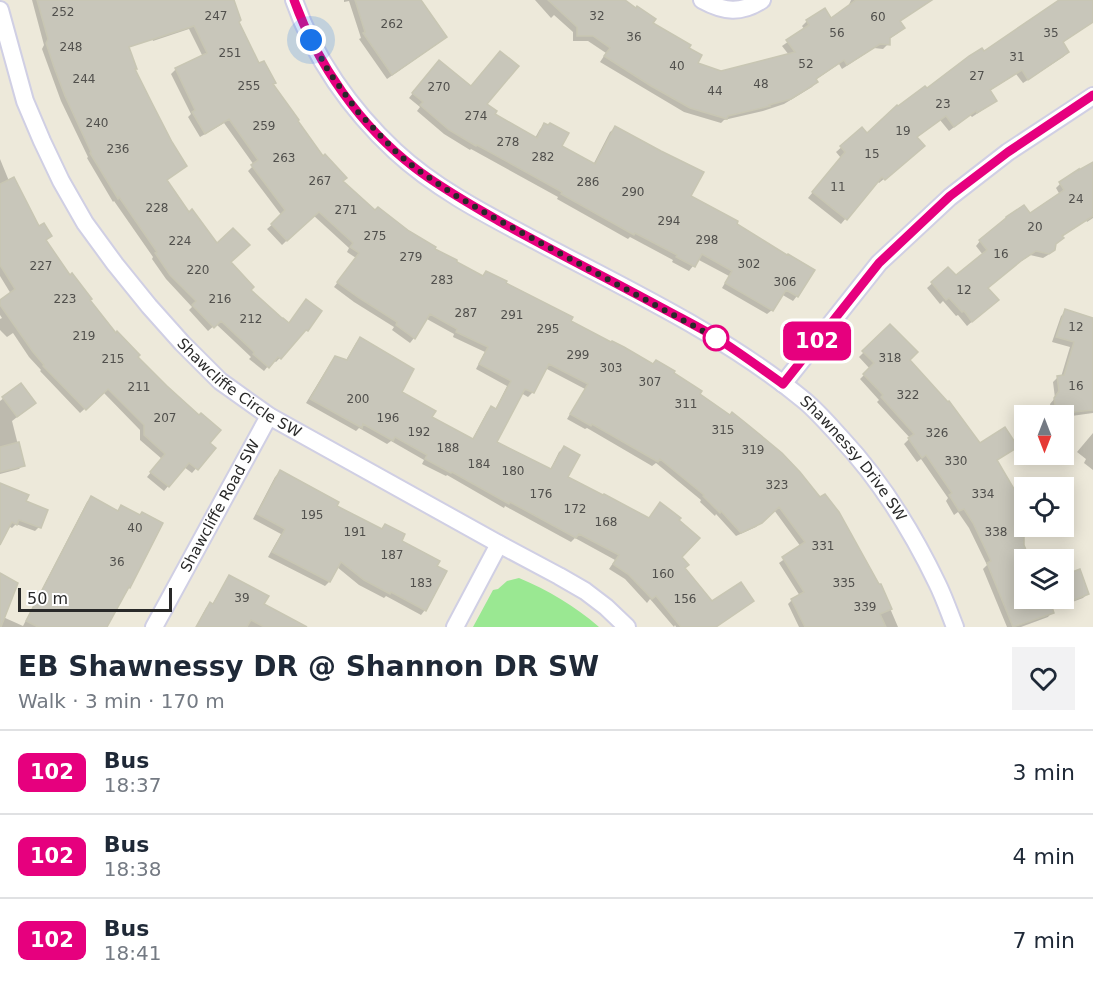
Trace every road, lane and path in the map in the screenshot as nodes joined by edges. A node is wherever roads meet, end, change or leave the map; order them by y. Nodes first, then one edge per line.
1 (294, 0) edge
2 (702, 0) edge
3 (762, 0) edge
4 (0, 10) edge
5 (1093, 96) edge
6 (783, 384) junction
7 (269, 416) junction
8 (499, 544) junction
9 (154, 627) edge
10 (455, 627) edge
11 (627, 627) edge
12 (954, 627) edge

1 - 6 street, Shawnessy Drive SW
2 - 3 street
4 - 7 street, Shawcliffe Circle SW
5 - 6 street
6 - 12 street, Shawnessy Drive SW
7 - 8 street, Shawcliffe Circle SW
7 - 9 street, Shawcliffe Road SW
8 - 10 street
8 - 11 street, Shawcliffe Circle SW

